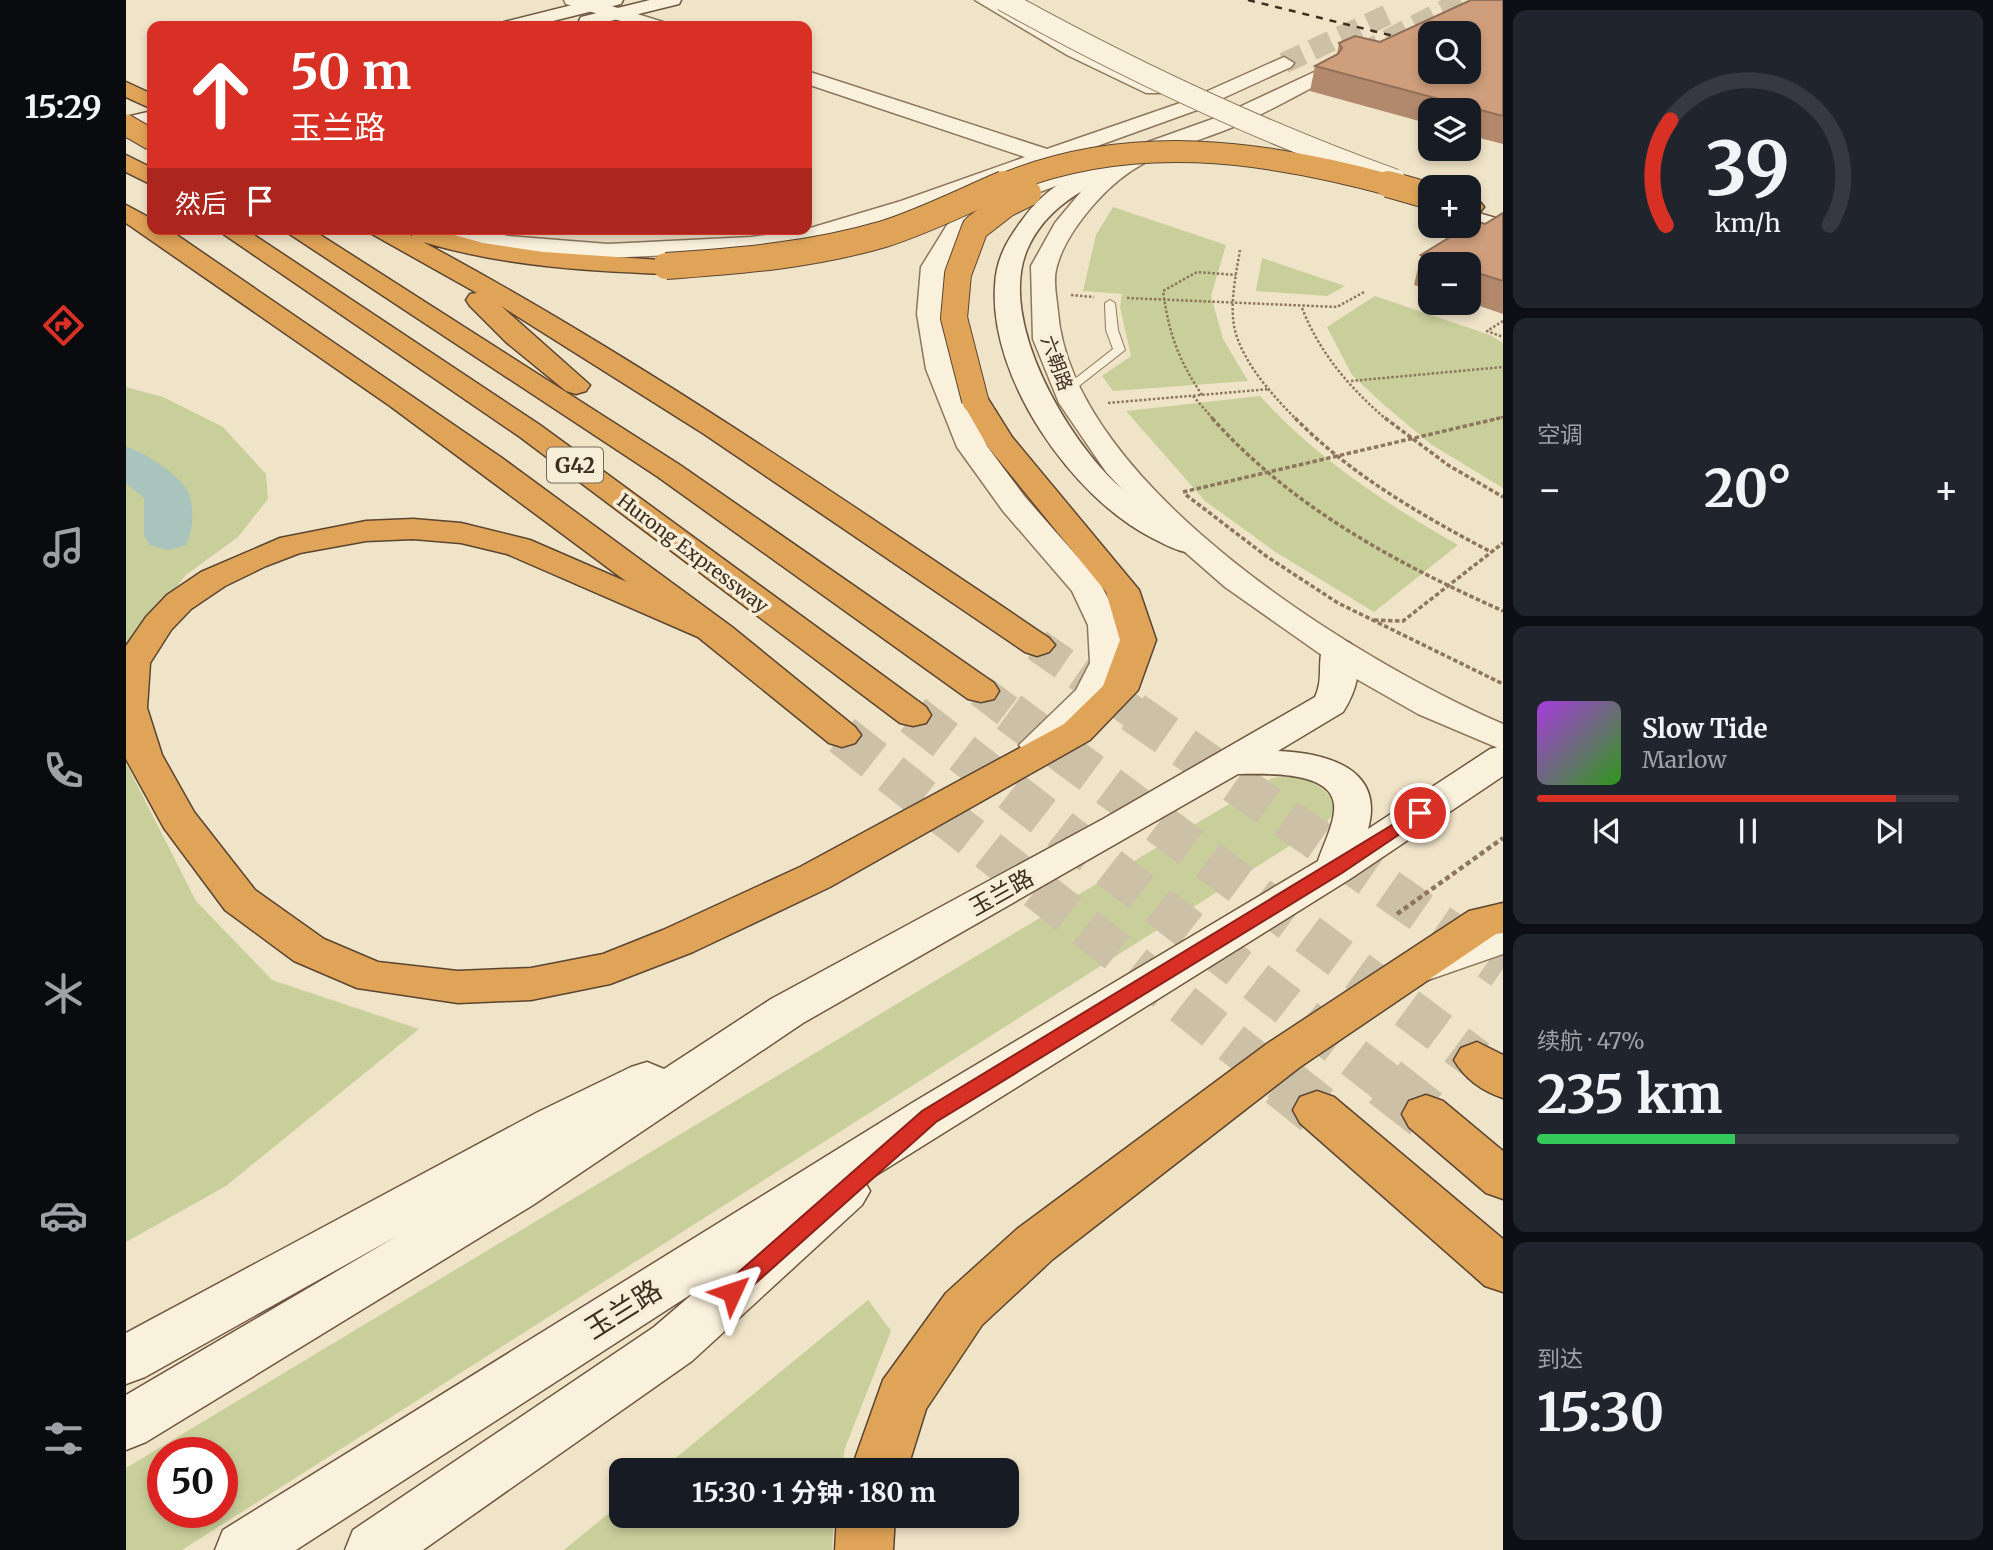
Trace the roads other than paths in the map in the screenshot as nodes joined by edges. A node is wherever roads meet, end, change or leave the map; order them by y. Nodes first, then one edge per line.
1 (672, 0) edge
2 (984, 0) edge
3 (1003, 0) edge
4 (582, 3) edge
5 (616, 7) edge
6 (526, 21) edge
7 (581, 21) edge
8 (645, 21) edge
9 (1284, 63) tunnel mouth
10 (1325, 72) tunnel mouth
11 (812, 78) edge
12 (126, 88) edge
13 (147, 100) edge
14 (1189, 106) junction
15 (147, 118) edge
16 (1224, 123) junction
17 (126, 124) edge
18 (147, 133) edge
19 (147, 137) edge
20 (126, 139) edge
21 (1174, 152) junction
22 (1044, 156) junction
23 (1290, 160) junction
24 (1318, 166) junction
25 (1110, 168) junction
26 (1372, 188) junction
27 (1418, 190) edge
28 (1418, 191) edge
29 (1418, 202) edge
30 (126, 212) edge
31 (1481, 212) edge
32 (1481, 216) edge
33 (1503, 217) edge
34 (147, 227) edge
35 (1503, 228) edge
36 (812, 232) edge
37 (159, 235) edge
38 (237, 235) edge
39 (303, 235) edge
40 (392, 235) edge
41 (430, 235) edge
42 (472, 235) edge
43 (795, 235) edge
44 (438, 259) junction
45 (1110, 303) dead end
46 (1077, 383) junction
47 (669, 471) junction
48 (1190, 544) junction
49 (720, 634) junction
50 (1354, 635) junction
51 (1037, 645) tunnel mouth
52 (981, 691) tunnel mouth
53 (913, 716) tunnel mouth
54 (842, 735) tunnel mouth
55 (1503, 737) edge
56 (1503, 758) edge
57 (1230, 762) junction
58 (973, 790) junction
59 (1336, 869) junction
60 (1503, 918) edge
61 (1503, 938) edge
62 (1407, 972) junction
63 (787, 1011) junction
64 (1317, 1110) tunnel mouth
65 (1426, 1114) tunnel mouth
66 (929, 1116) junction
67 (1503, 1179) edge
68 (1407, 1188) junction
69 (1503, 1270) edge
70 (1503, 1284) edge
71 (126, 1360) edge
72 (126, 1424) edge
73 (883, 1458) edge
74 (865, 1528) edge
75 (244, 1550) edge
76 (374, 1550) edge
77 (864, 1550) edge

1 - 5 street
2 - 14 street
3 - 27 street, bridge
4 - 5 street
4 - 6 street
5 - 7 street
5 - 8 street
9 - 14 street
10 - 16 street, 六朝路
11 - 22 street
12 - 13 highway
14 - 16 street
14 - 22 street
15 - 17 street
16 - 21 street, 六朝路
17 - 19 highway, bridge
18 - 20 street
21 - 23 highway, bridge
21 - 25 highway
21 - 26 highway, bridge
21 - 46 street, 六朝路
21 - 58 street
22 - 36 street
23 - 24 highway, bridge
23 - 41 highway, bridge
24 - 26 highway, bridge
24 - 28 highway, bridge
25 - 48 street
25 - 58 highway, bridge
26 - 29 street
30 - 34 highway
31 - 33 street
32 - 35 street
37 - 49 highway
38 - 53 highway, Hurong Expressway / G42
39 - 47 highway, G42
40 - 44 highway
42 - 43 street
44 - 47 highway
44 - 51 highway
45 - 46 lane
46 - 48 street, 六朝路
47 - 52 highway, G42
48 - 50 street, 六朝路
49 - 54 highway
49 - 58 highway
50 - 55 street, 六朝路
50 - 57 street, 玉兰路
56 - 59 street, 玉兰路
57 - 59 street
57 - 63 street, 玉兰路
59 - 66 street, 玉兰路
60 - 62 highway
61 - 62 street
62 - 73 highway
63 - 71 street
63 - 72 street, 玉兰路
64 - 68 highway
65 - 67 highway
66 - 75 street, 玉兰路
66 - 76 street
68 - 69 highway
68 - 70 highway
74 - 77 highway

